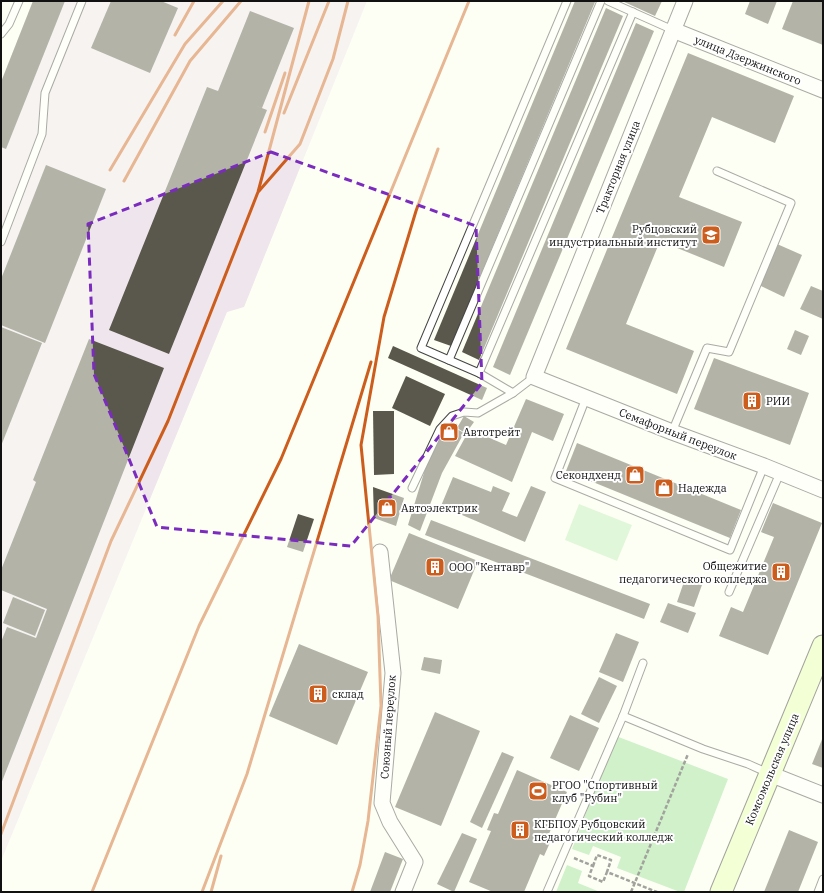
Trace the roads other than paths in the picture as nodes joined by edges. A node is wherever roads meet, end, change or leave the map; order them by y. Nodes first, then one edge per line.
1 (19, 1) edge
2 (82, 1) edge
3 (567, 1) edge
4 (601, 1) edge
5 (608, 1) edge
6 (685, 1) edge
7 (633, 12) junction
8 (673, 30) junction
9 (1, 34) edge
10 (823, 90) edge
11 (717, 172) dead end
12 (1, 242) edge
13 (449, 360) junction
14 (479, 373) junction
15 (534, 377) junction
16 (513, 393) junction
17 (586, 398) junction
18 (672, 432) junction
19 (764, 466) junction
20 (780, 473) junction
21 (412, 488) dead end
22 (823, 490) edge
23 (380, 552) dead end
24 (729, 592) dead end
25 (823, 646) edge
26 (643, 663) dead end
27 (624, 716) junction
28 (770, 774) junction
29 (823, 795) edge
30 (823, 879) edge
31 (404, 892) edge
32 (547, 892) edge
33 (721, 892) edge
34 (818, 892) edge

1 - 9 lane
2 - 12 lane
3 - 13 lane
4 - 13 lane
5 - 7 lane
6 - 8 street, Тракторная улица
7 - 8 lane
7 - 14 lane
8 - 10 street, улица Дзержинского
8 - 15 street, Тракторная улица
11 - 18 lane
13 - 14 lane
14 - 16 lane
15 - 16 lane
15 - 17 street, Семафорный переулок
16 - 21 lane
17 - 18 street, Семафорный переулок
17 - 19 lane
18 - 19 street, Семафорный переулок
19 - 20 street, Семафорный переулок
20 - 22 street, Семафорный переулок
20 - 24 lane
23 - 31 street, Союзный переулок
25 - 28 main road, Комсомольская улица
26 - 27 lane
27 - 28 lane
27 - 32 lane
28 - 29 street
28 - 33 main road, Комсомольская улица
30 - 34 lane

